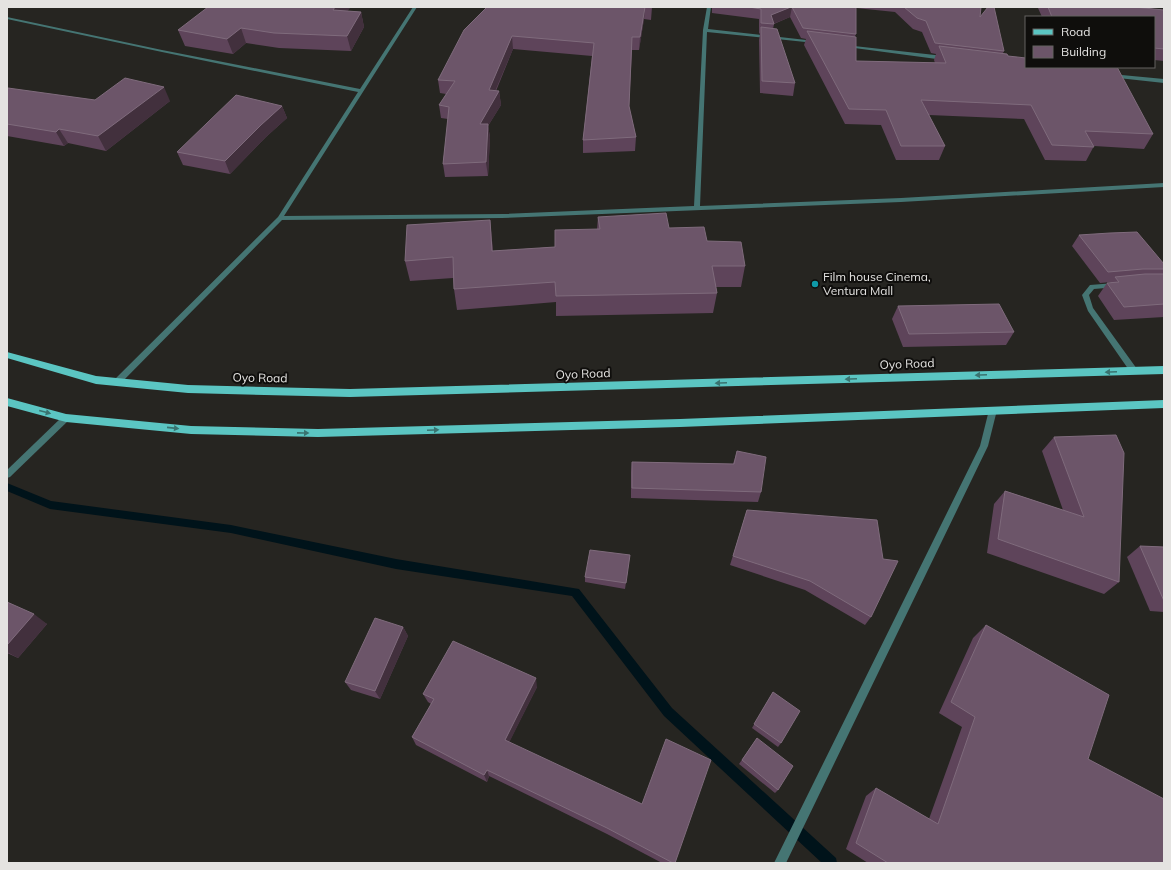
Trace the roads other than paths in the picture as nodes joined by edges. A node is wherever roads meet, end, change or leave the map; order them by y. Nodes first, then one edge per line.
1 (415, 7) edge
2 (709, 7) edge
3 (7, 18) edge
4 (706, 30) junction
5 (824, 43) edge
6 (839, 45) edge
7 (954, 59) edge
8 (1101, 75) edge
9 (1164, 81) edge
10 (361, 91) junction
11 (1164, 185) edge
12 (697, 208) junction
13 (280, 218) junction
14 (1121, 284) edge
15 (7, 355) edge
16 (1164, 370) edge
17 (1134, 371) junction
18 (117, 382) junction
19 (7, 402) edge
20 (1164, 404) edge
21 (993, 410) junction
22 (66, 418) junction
23 (7, 475) edge
24 (781, 861) edge

1 - 10 street
2 - 4 street
3 - 10 street
4 - 5 street
4 - 12 street
6 - 7 street
8 - 9 street
10 - 13 street
11 - 12 street
12 - 13 street
13 - 18 street
14 - 17 street
15 - 18 main road, Oyo Road
16 - 17 main road, Oyo Road
17 -> 18 main road, Oyo Road
19 -> 22 main road
20 - 21 main road
22 -> 21 main road
21 - 24 street
22 - 23 street

